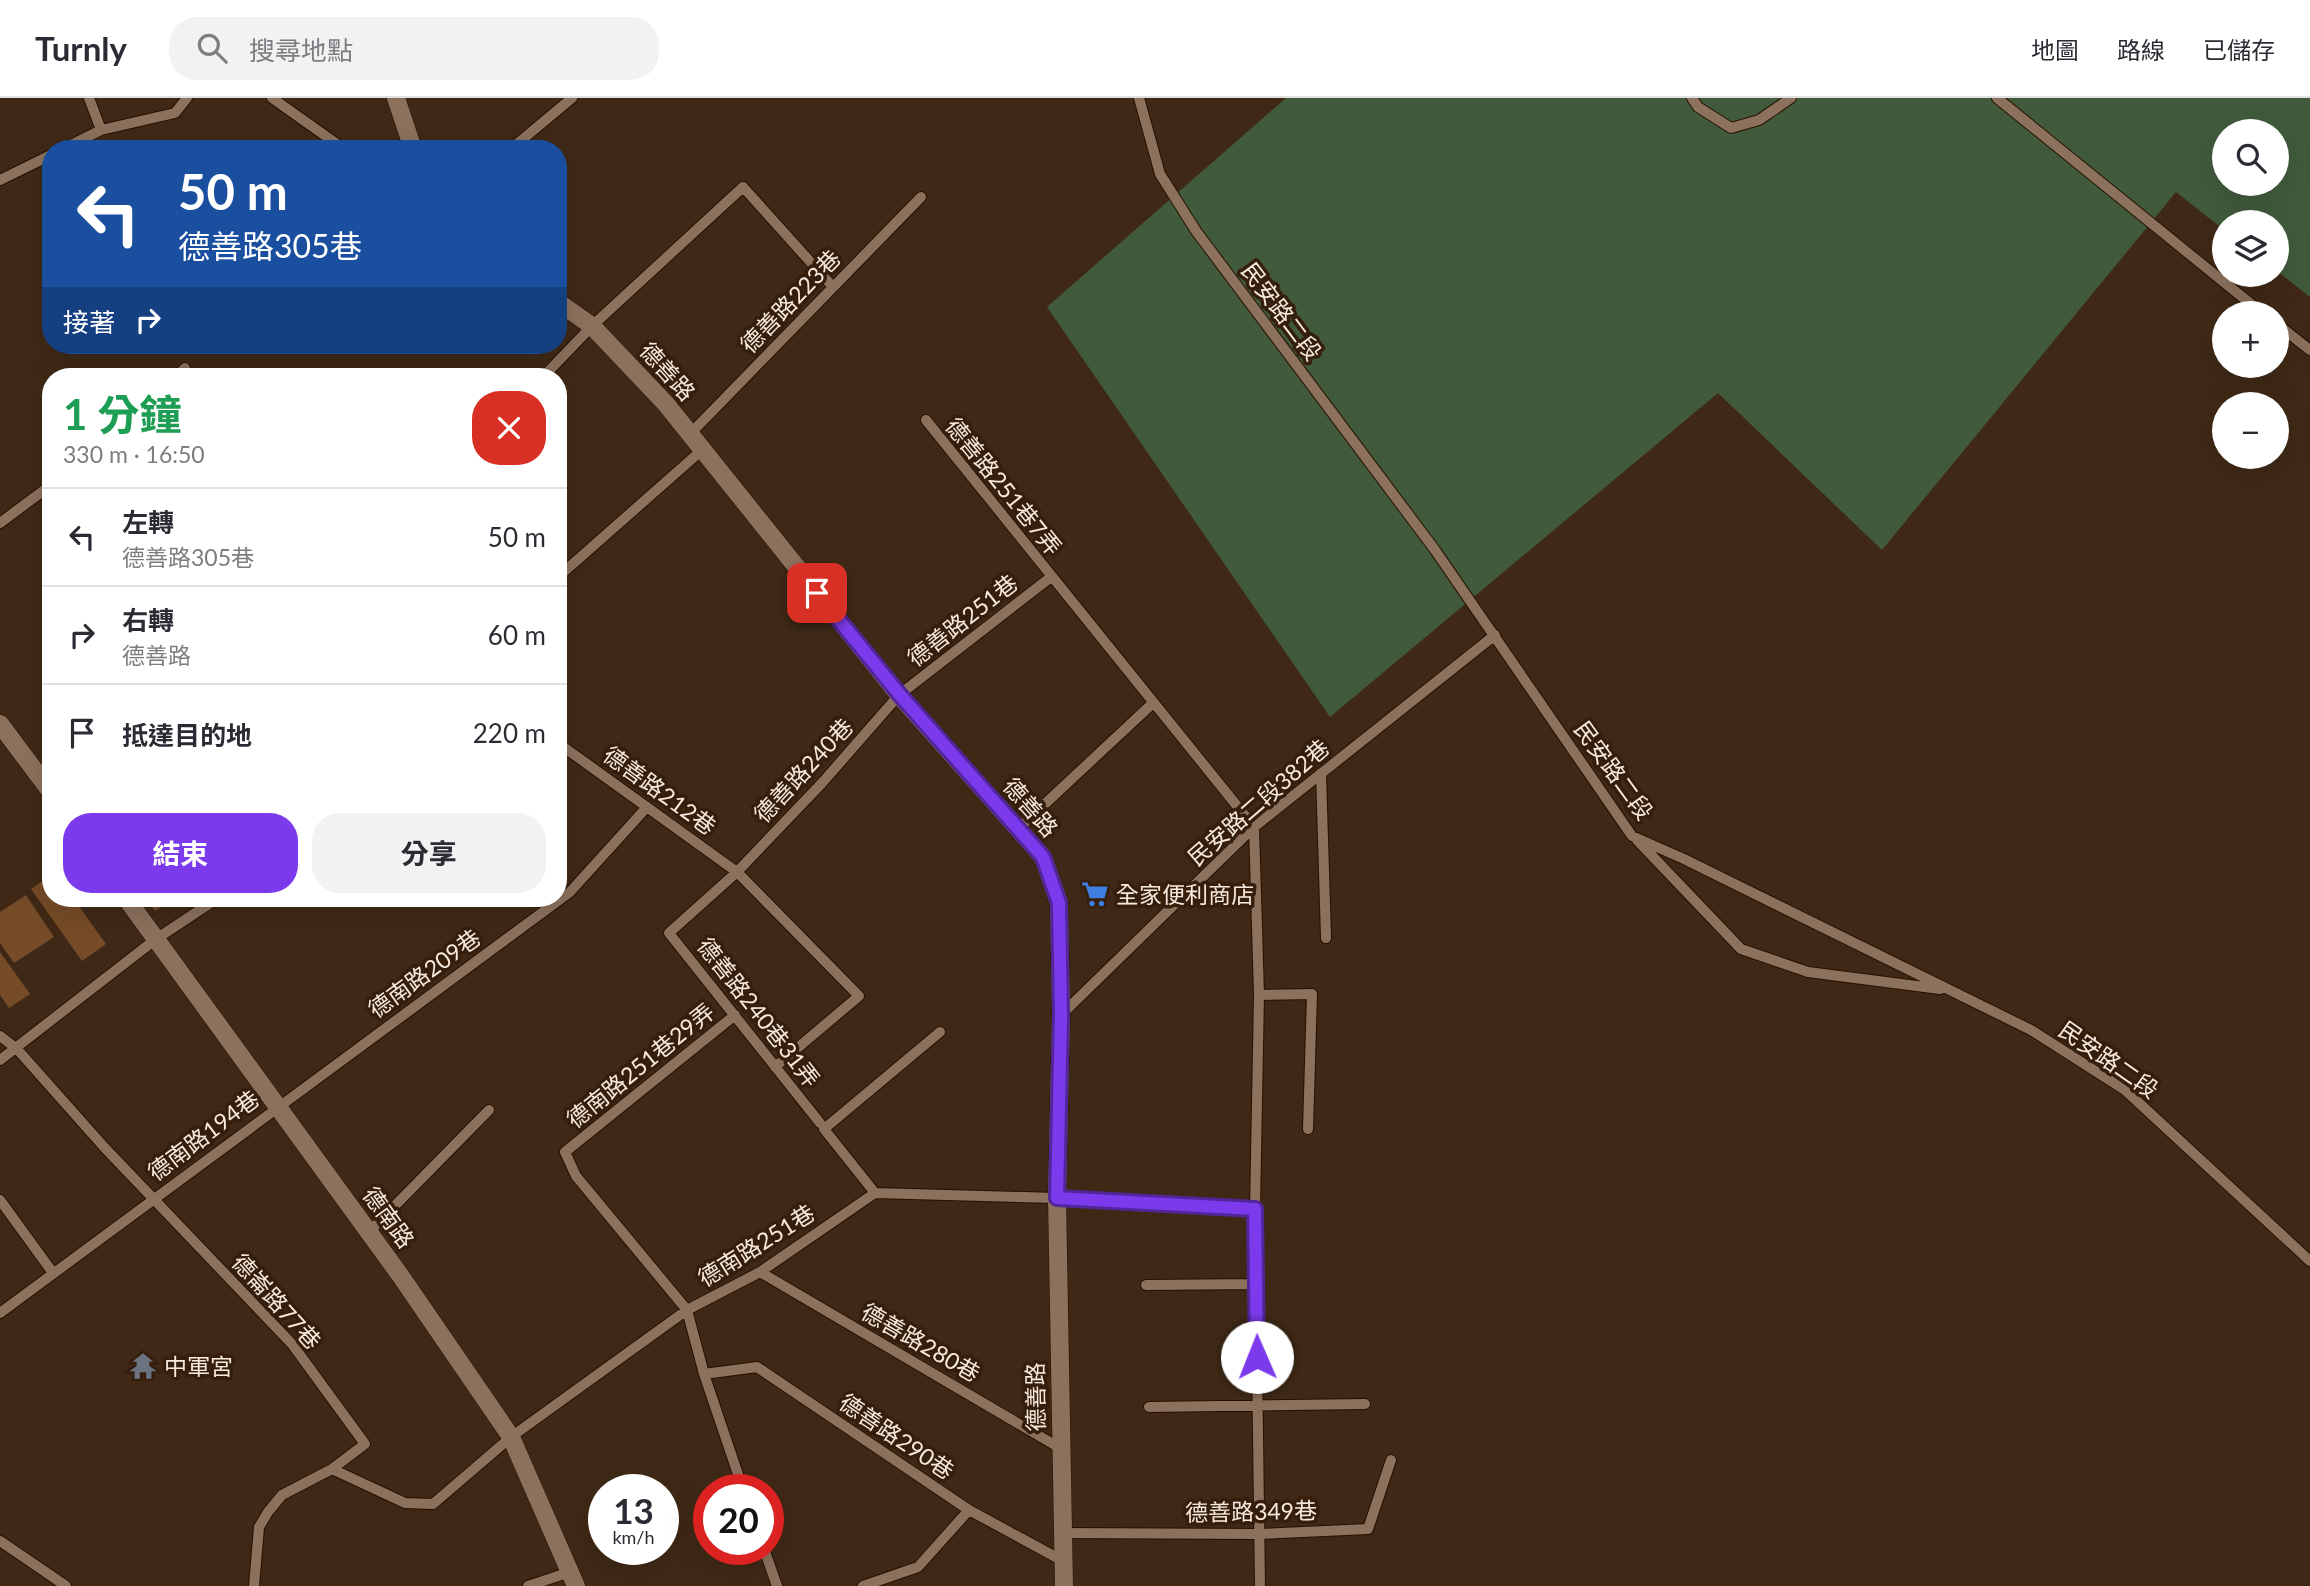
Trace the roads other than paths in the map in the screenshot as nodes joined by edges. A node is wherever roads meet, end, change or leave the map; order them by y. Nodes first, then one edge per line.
1 (89, 98) edge
2 (187, 98) edge
3 (272, 98) edge
4 (396, 98) edge
5 (572, 98) edge
6 (1139, 98) edge
7 (1692, 98) edge
8 (1791, 98) edge
9 (1997, 98) edge
10 (101, 130) junction
11 (81, 140) edge
12 (331, 140) edge
13 (410, 140) edge
14 (522, 140) edge
15 (42, 159) edge
16 (0, 180) edge
17 (921, 197) dead end
18 (833, 287) junction
19 (2247, 301) edge
20 (567, 308) edge
21 (592, 326) junction
22 (2289, 333) edge
23 (2310, 350) edge
24 (567, 352) edge
25 (565, 354) edge
26 (552, 368) edge
27 (926, 420) dead end
28 (690, 434) junction
29 (702, 450) junction
30 (42, 492) edge
31 (0, 523) edge
32 (567, 570) edge
33 (1051, 577) junction
34 (1495, 635) junction
35 (900, 695) junction
36 (1153, 703) junction
37 (0, 725) edge
38 (567, 749) edge
39 (1321, 773) junction
40 (42, 776) edge
41 (647, 807) junction
42 (1254, 827) junction
43 (1018, 829) junction
44 (1632, 836) junction
45 (737, 872) junction
46 (567, 894) edge
47 (133, 907) edge
48 (204, 907) edge
49 (549, 907) edge
50 (1326, 938) dead end
51 (156, 939) junction
52 (1950, 990) junction
53 (1259, 995) junction
54 (1061, 1015) junction
55 (735, 1016) junction
56 (940, 1032) dead end
57 (0, 1036) edge
58 (17, 1049) junction
59 (0, 1060) edge
60 (775, 1067) junction
61 (278, 1105) junction
62 (489, 1110) dead end
63 (820, 1123) dead end
64 (1308, 1129) dead end
65 (875, 1193) junction
66 (153, 1198) junction
67 (1057, 1198) junction
68 (0, 1200) edge
69 (1255, 1209) junction
70 (369, 1232) junction
71 (2310, 1261) edge
72 (760, 1272) junction
73 (53, 1273) junction
74 (1256, 1284) junction
75 (1146, 1285) dead end
76 (687, 1310) junction
77 (0, 1313) edge
78 (704, 1374) junction
79 (1365, 1404) dead end
80 (1258, 1405) junction
81 (1149, 1407) dead end
82 (510, 1437) junction
83 (1060, 1448) junction
84 (1391, 1460) dead end
85 (332, 1469) junction
86 (738, 1474) edge
87 (968, 1510) junction
88 (1062, 1533) junction
89 (1259, 1534) junction
90 (0, 1541) edge
91 (1063, 1561) junction
92 (770, 1565) edge
93 (573, 1579) edge
94 (66, 1586) edge
95 (254, 1586) edge
96 (528, 1586) edge
97 (777, 1586) edge
98 (863, 1586) edge
99 (1064, 1586) edge
100 (1260, 1586) edge

1 - 10 lane
2 - 10 lane
3 - 12 lane
4 - 13 street
5 - 14 lane
6 - 34 lane, 民安路二段
7 - 8 lane
9 - 19 lane
10 - 11 lane
15 - 16 lane
17 - 18 lane, 德善路223巷
18 - 21 lane
18 - 28 lane, 德善路223巷
20 - 21 street, 德善路
21 - 24 lane
21 - 28 street, 德善路
22 - 23 lane
25 - 26 lane
27 - 33 lane, 德善路251巷7弄
28 - 29 street, 德善路
29 - 32 lane
29 - 35 street, 德善路
30 - 31 lane
33 - 35 lane, 德善路251巷
33 - 36 lane, 德善路251巷7弄
34 - 39 lane, 民安路二段382巷
34 - 44 lane, 民安路二段
35 - 43 street, 德善路
35 - 45 lane, 德善路240巷
36 - 42 lane, 德善路251巷7弄
36 - 43 lane
37 - 40 street
38 - 41 lane, 德善路212巷
39 - 42 lane, 民安路二段382巷
39 - 50 lane
41 - 45 lane, 德善路212巷
41 - 46 lane, 德南路209巷
42 - 53 lane
42 - 54 lane, 民安路二段382巷
43 - 54 street, 德善路
44 - 52 lane, 民安路二段
44 - 52 lane
45 - 55 lane, 德善路240巷31弄
45 - 60 lane, 德善路212巷
47 - 51 street, 德南路
48 - 51 lane
49 - 61 lane, 德南路209巷
51 - 58 lane
51 - 61 street, 德南路
52 - 71 lane, 民安路二段
53 - 64 lane
53 - 69 lane
54 - 67 street, 德善路
55 - 60 lane, 德善路240巷31弄
55 - 76 lane, 德南路251巷29弄
56 - 65 lane
57 - 58 lane, 德崙路77巷
58 - 59 lane
58 - 66 lane, 德崙路77巷
60 - 63 lane, 德善路240巷31弄
61 - 66 lane, 德南路194巷
61 - 70 street, 德南路
62 - 70 lane
65 - 67 lane
65 - 72 lane, 德南路251巷
66 - 73 lane, 德南路194巷
66 - 85 lane, 德崙路77巷
67 - 69 lane
67 - 83 street, 德善路
68 - 73 lane
69 - 74 lane
70 - 82 street, 德南路
72 - 76 lane, 德南路251巷
72 - 83 lane, 德善路280巷
73 - 77 lane, 德南路194巷
74 - 75 lane
74 - 80 lane
76 - 78 lane
76 - 82 lane, 德南路251巷
78 - 86 lane
78 - 87 lane, 德善路290巷
79 - 80 lane
80 - 81 lane
80 - 89 lane
82 - 85 lane, 德南路251巷
82 - 93 street, 德南路
83 - 88 street, 德善路
84 - 89 lane, 德善路349巷
85 - 95 lane, 德崙路77巷
87 - 91 lane, 德善路290巷
87 - 98 lane
88 - 89 lane, 德善路349巷
88 - 91 street, 德善路
89 - 100 lane
90 - 94 lane
91 - 99 street, 德善路
92 - 97 lane
93 - 96 lane

